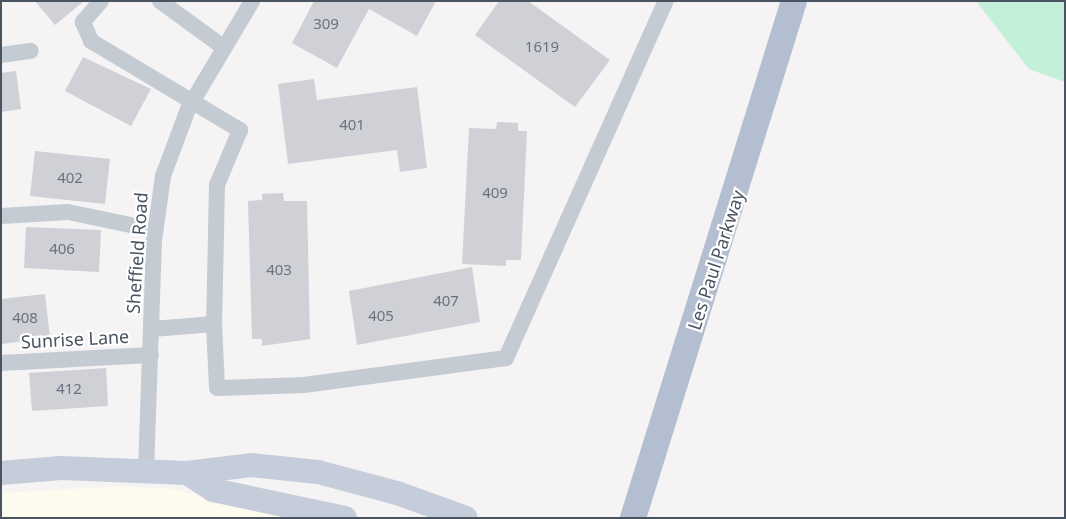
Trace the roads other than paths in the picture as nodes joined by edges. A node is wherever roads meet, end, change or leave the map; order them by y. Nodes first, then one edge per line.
1 (101, 1) edge
2 (160, 1) edge
3 (252, 1) edge
4 (666, 1) edge
5 (794, 1) edge
6 (223, 47) junction
7 (31, 51) dead end
8 (1, 55) edge
9 (192, 100) junction
10 (1, 216) edge
11 (155, 230) junction
12 (214, 324) junction
13 (152, 329) junction
14 (151, 356) junction
15 (1, 363) edge
16 (146, 470) junction
17 (1, 473) edge
18 (187, 473) junction
19 (635, 515) edge
20 (345, 518) edge
21 (466, 518) edge

1 - 9 street
2 - 6 street
3 - 6 street, Sheffield Road
4 - 12 street
5 - 19 main road, Les Paul Parkway
6 - 9 street, Sheffield Road
7 - 8 street
9 - 11 street, Sheffield Road
9 - 12 street
10 - 11 street
11 - 13 street, Sheffield Road
12 - 13 street
13 - 14 street, Sheffield Road
14 - 15 street, Sunrise Lane
14 - 16 street, Sheffield Road
16 - 17 main road
16 - 18 main road
18 - 20 main road
18 - 21 main road

